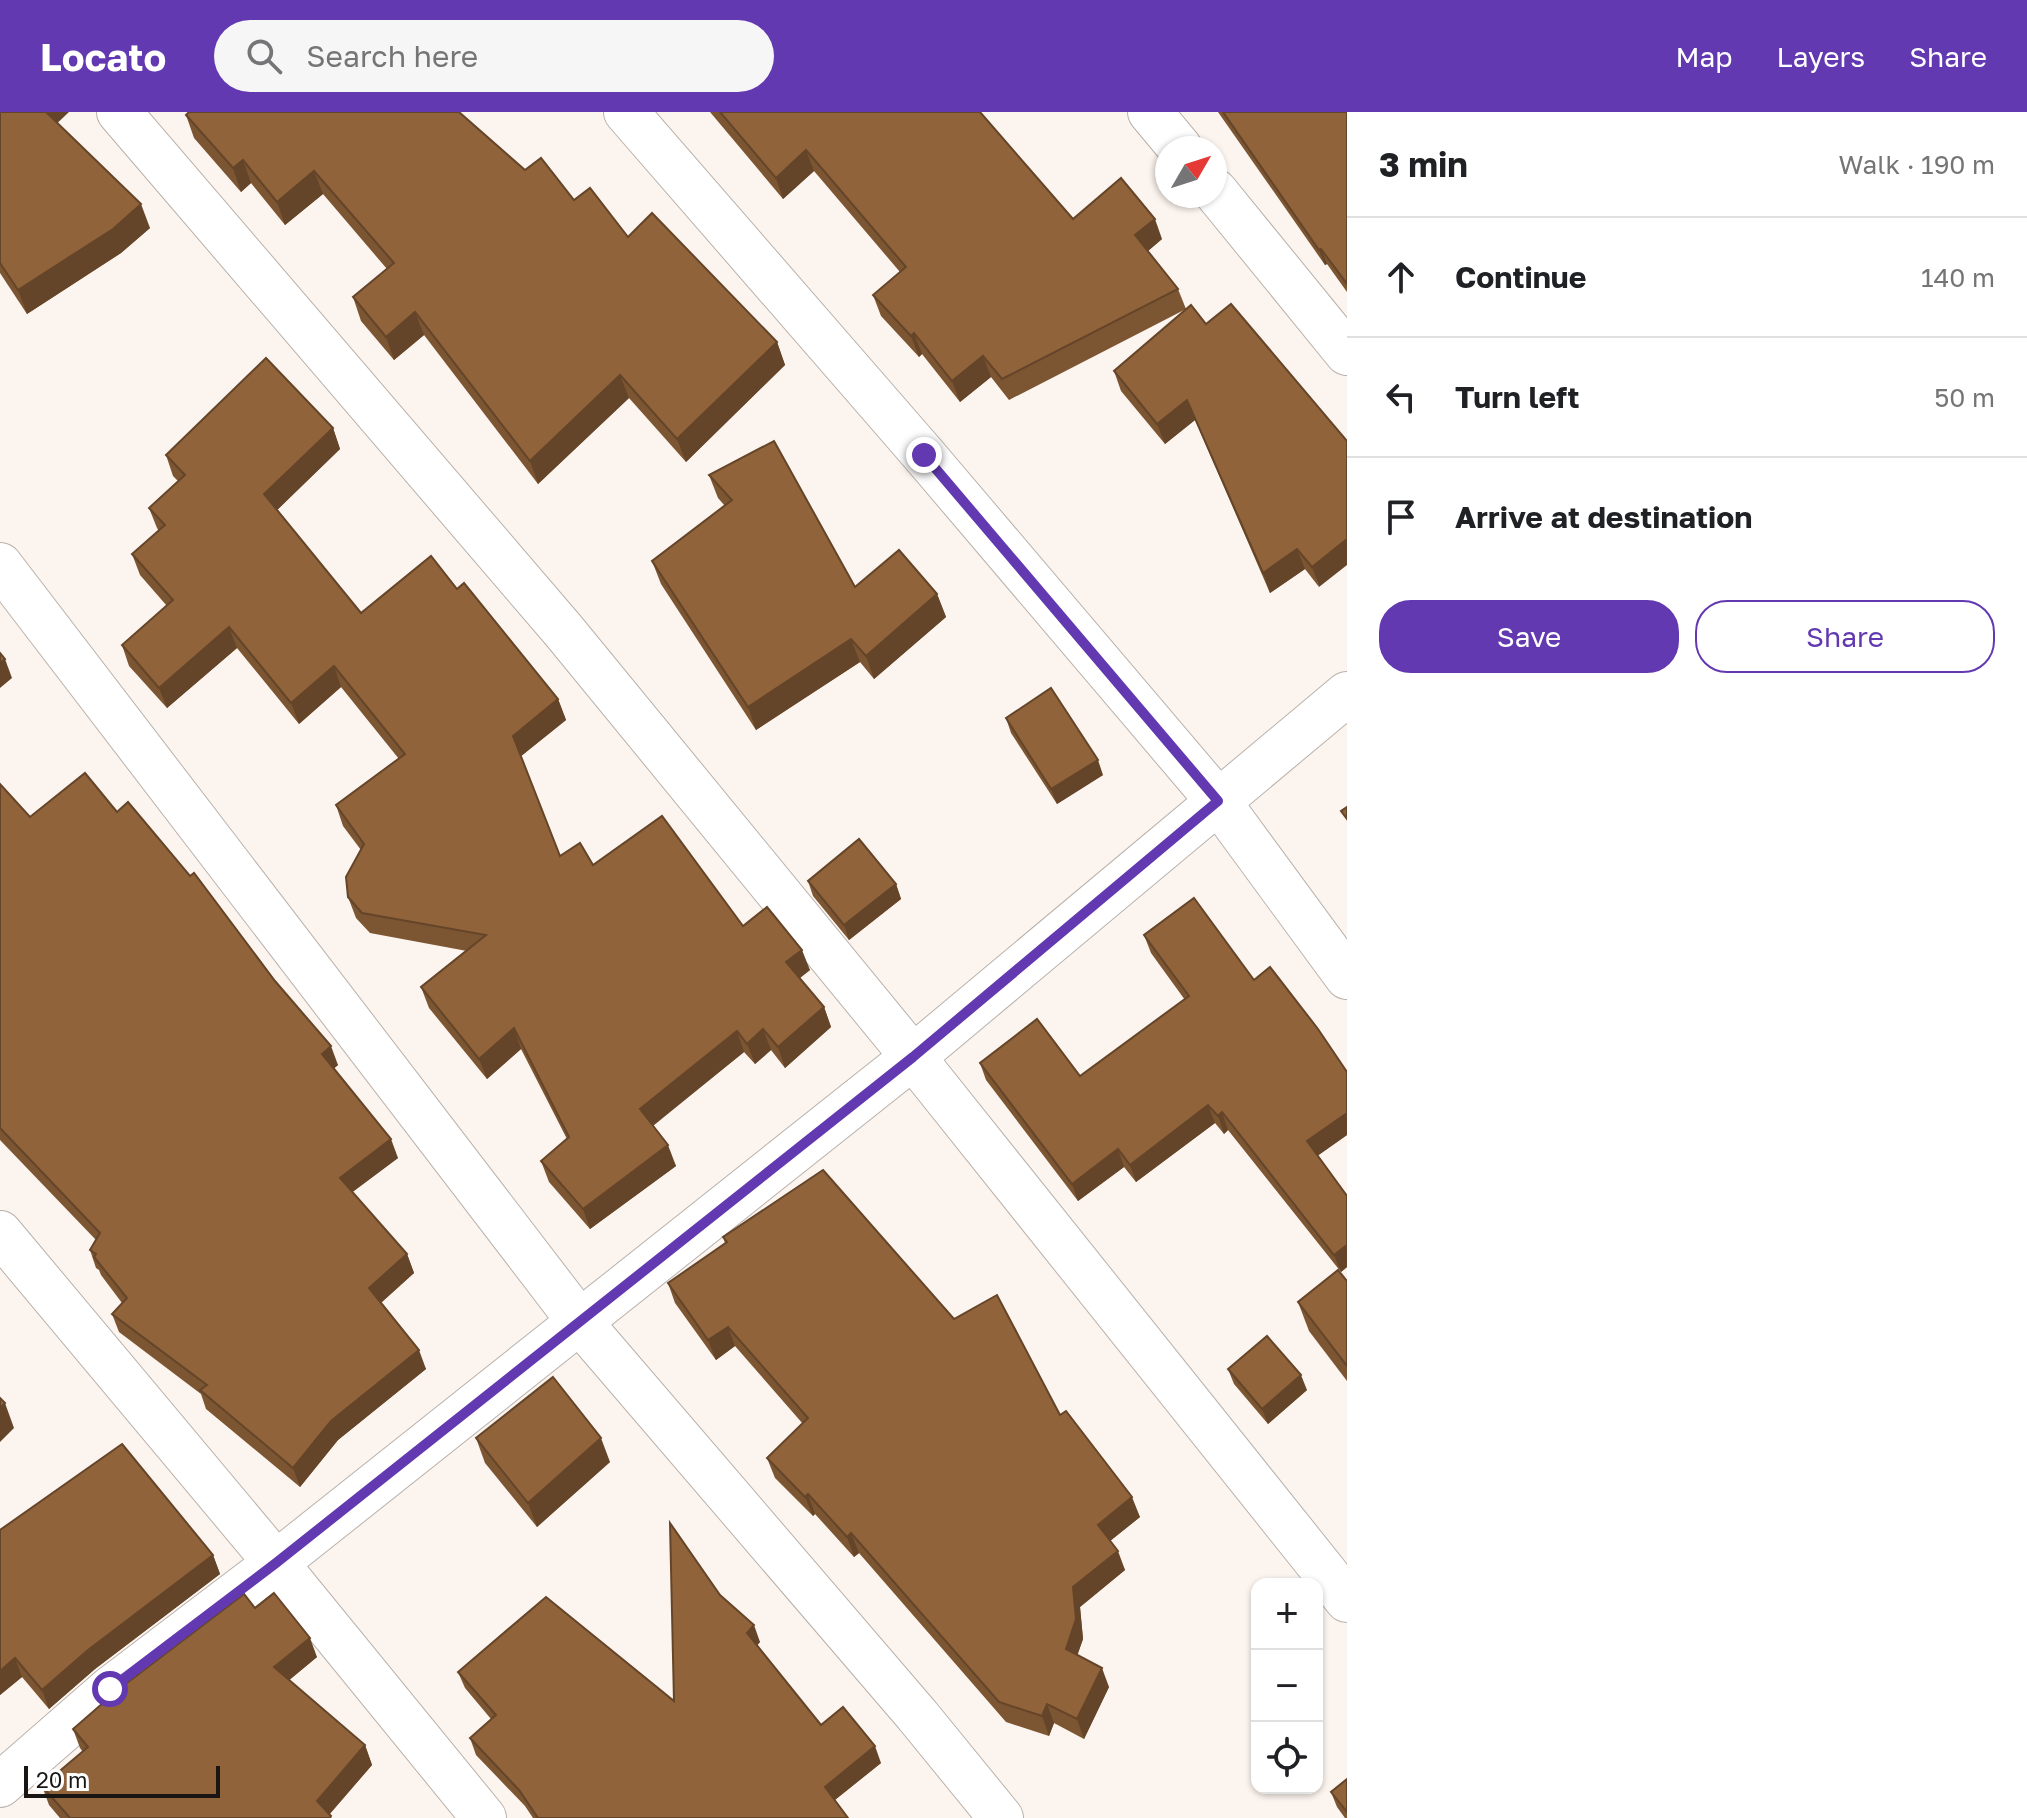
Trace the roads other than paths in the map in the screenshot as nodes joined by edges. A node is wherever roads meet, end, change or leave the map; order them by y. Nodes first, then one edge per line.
1 (119, 112) edge
2 (626, 112) edge
3 (1150, 112) edge
4 (1170, 136) edge
5 (1227, 206) edge
6 (1347, 353) edge
7 (0, 565) edge
8 (1347, 694) edge
9 (1218, 801) junction
10 (1347, 977) edge
11 (913, 1057) junction
12 (0, 1233) edge
13 (579, 1321) junction
14 (276, 1563) junction
15 (1347, 1600) edge
16 (0, 1785) edge
17 (484, 1818) edge
18 (1001, 1818) edge

1 - 11 street
2 - 9 street
3 - 4 street
5 - 6 street
7 - 13 street
8 - 9 street
9 - 10 street
9 - 11 street
11 - 13 street
11 - 15 street
12 - 14 street
13 - 14 street
13 - 18 street
14 - 16 street
14 - 17 street

